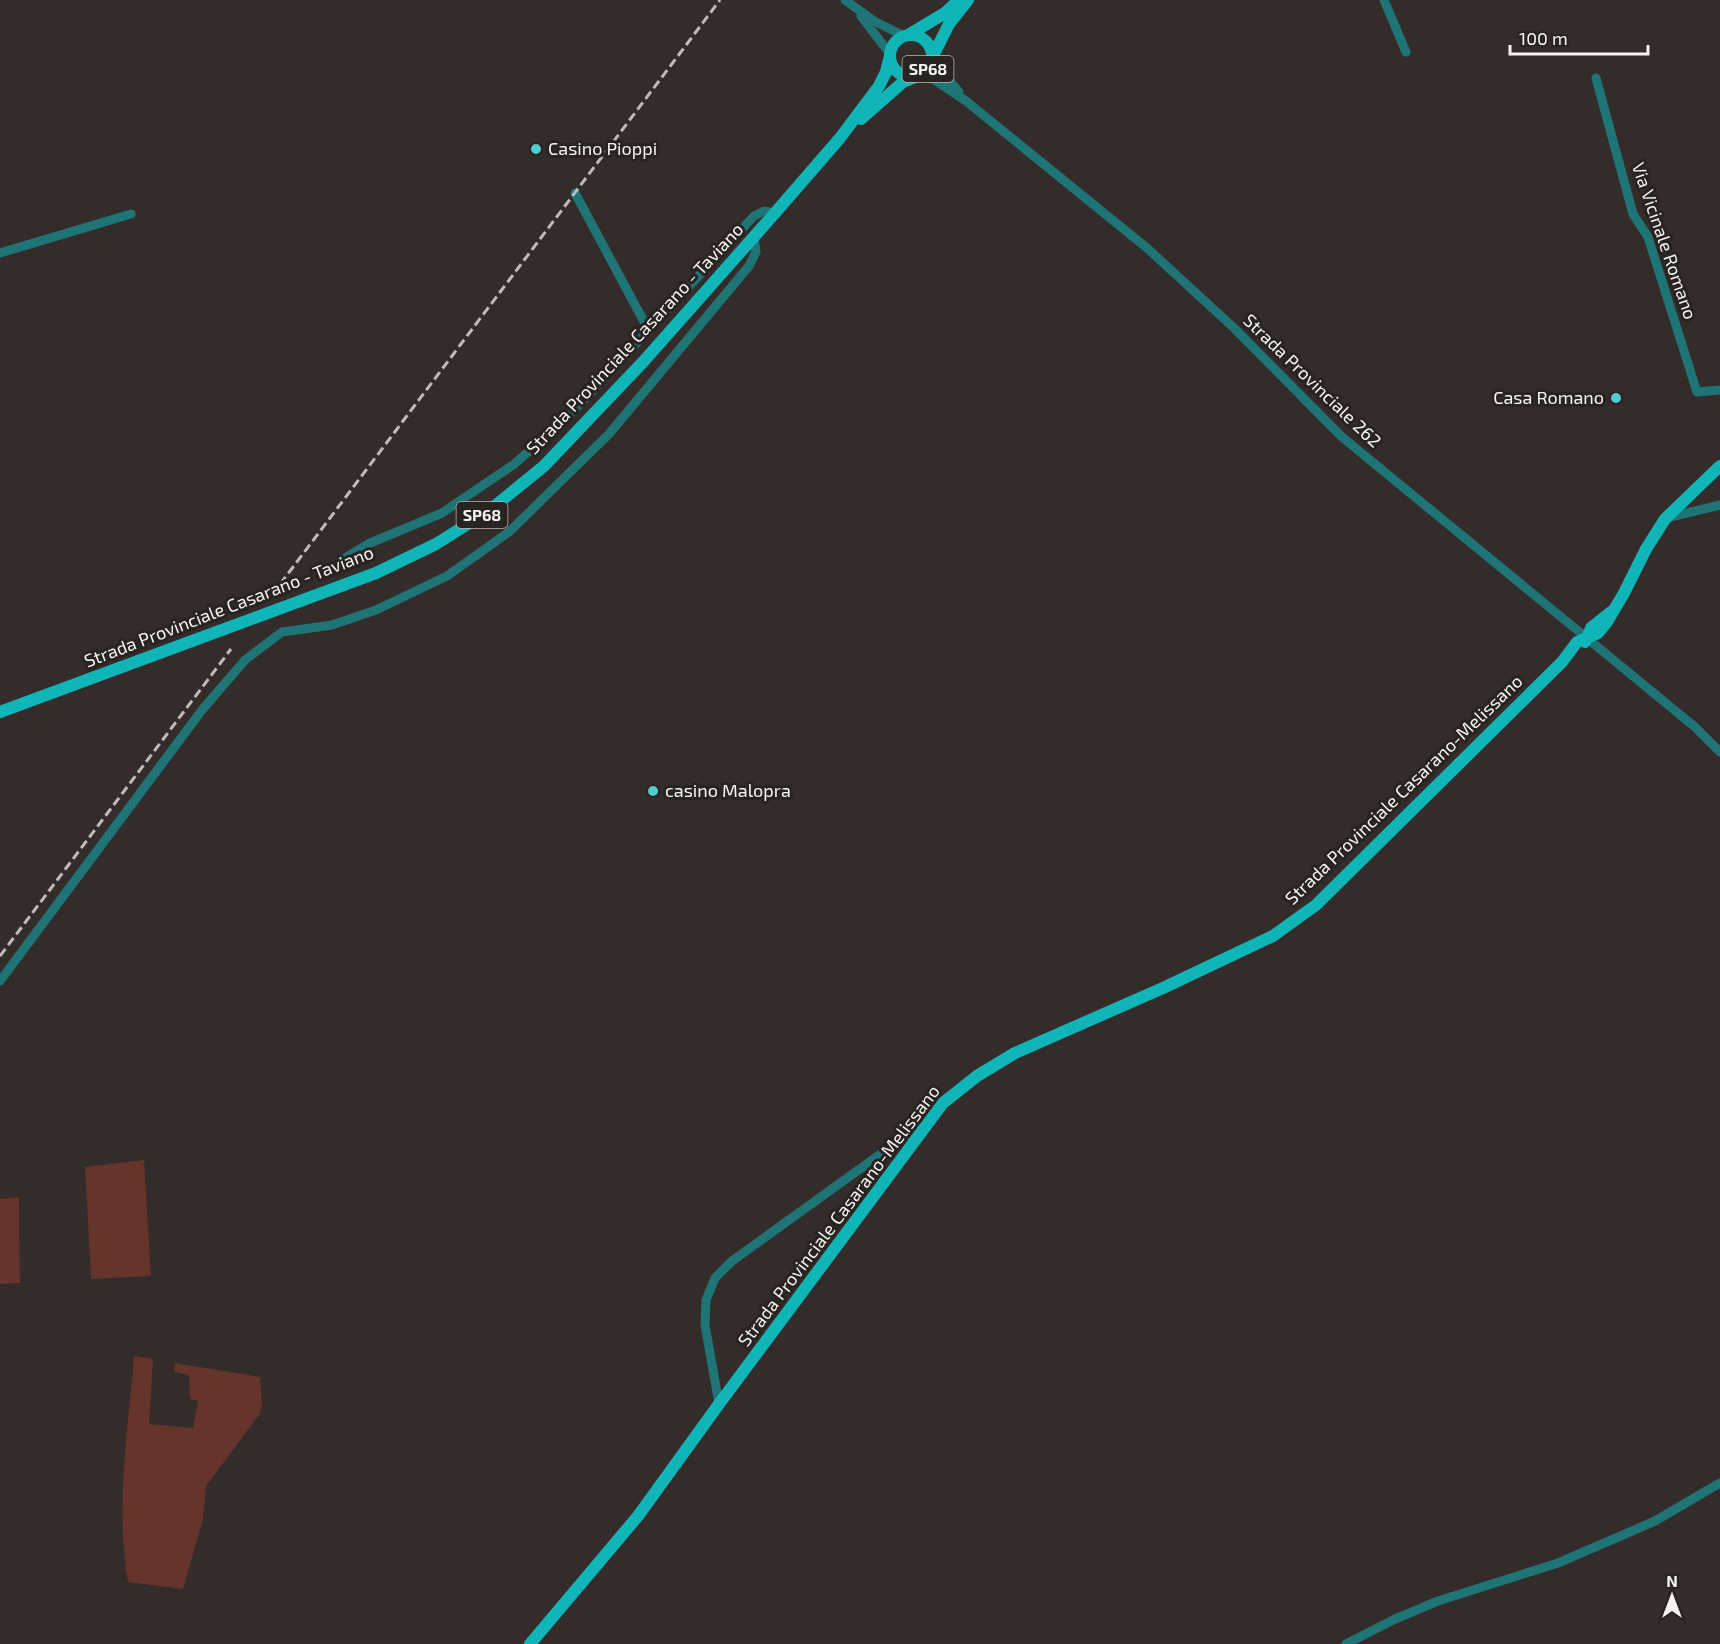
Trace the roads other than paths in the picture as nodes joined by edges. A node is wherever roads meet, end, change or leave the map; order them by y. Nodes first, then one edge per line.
1 (845, 0) edge
2 (959, 0) edge
3 (968, 0) edge
4 (1384, 0) edge
5 (854, 8) junction
6 (907, 35) junction
7 (1406, 52) dead end
8 (890, 55) junction
9 (933, 57) junction
10 (917, 76) junction
11 (1596, 78) dead end
12 (966, 101) junction
13 (840, 138) junction
14 (575, 193) dead end
15 (775, 213) junction
16 (131, 214) dead end
17 (754, 236) junction
18 (0, 253) edge
19 (649, 331) junction
20 (1720, 390) edge
21 (1720, 466) edge
22 (1720, 505) edge
23 (1665, 519) junction
24 (340, 561) dead end
25 (1587, 638) junction
26 (0, 712) edge
27 (1720, 752) edge
28 (0, 981) edge
29 (926, 1127) junction
30 (719, 1404) junction
31 (1720, 1483) edge
32 (530, 1644) edge
33 (1346, 1644) edge

1 - 5 street
2 - 6 main road, Strada Provinciale Casarano - Taviano / SP68
3 - 9 main road, Strada Provinciale Casarano - Taviano / SP68
4 - 7 street
5 - 6 street
5 - 8 street
6 - 8 main road, Strada Provinciale Casarano - Taviano / SP68
6 - 9 main road, SP68
8 - 10 main road, SP68
8 - 13 main road, Strada Provinciale Casarano - Taviano / SP68
9 - 10 main road, Strada Provinciale Casarano - Taviano / SP68
9 - 12 street
10 - 12 street
10 - 13 main road, Strada Provinciale Casarano - Taviano / SP68
11 - 20 street, Via Vicinale Romano
12 - 25 street, Strada Provinciale 262
13 - 15 main road, Strada Provinciale Casarano - Taviano / SP68
14 - 19 street
15 - 17 main road, Strada Provinciale Casarano - Taviano / SP68
15 - 19 street
16 - 18 street
17 - 26 main road, Strada Provinciale Casarano - Taviano / SP68
17 - 28 street
19 - 24 street
21 - 23 main road, Strada Provinciale Casarano-Melissano
22 - 23 street
23 - 25 main road, Strada Provinciale Casarano-Melissano
25 - 27 street, Strada Provinciale 262
25 - 29 main road, Strada Provinciale Casarano-Melissano
29 - 30 main road, Strada Provinciale Casarano-Melissano
29 - 30 street
30 - 32 main road, Strada Provinciale Casarano-Melissano
31 - 33 street

